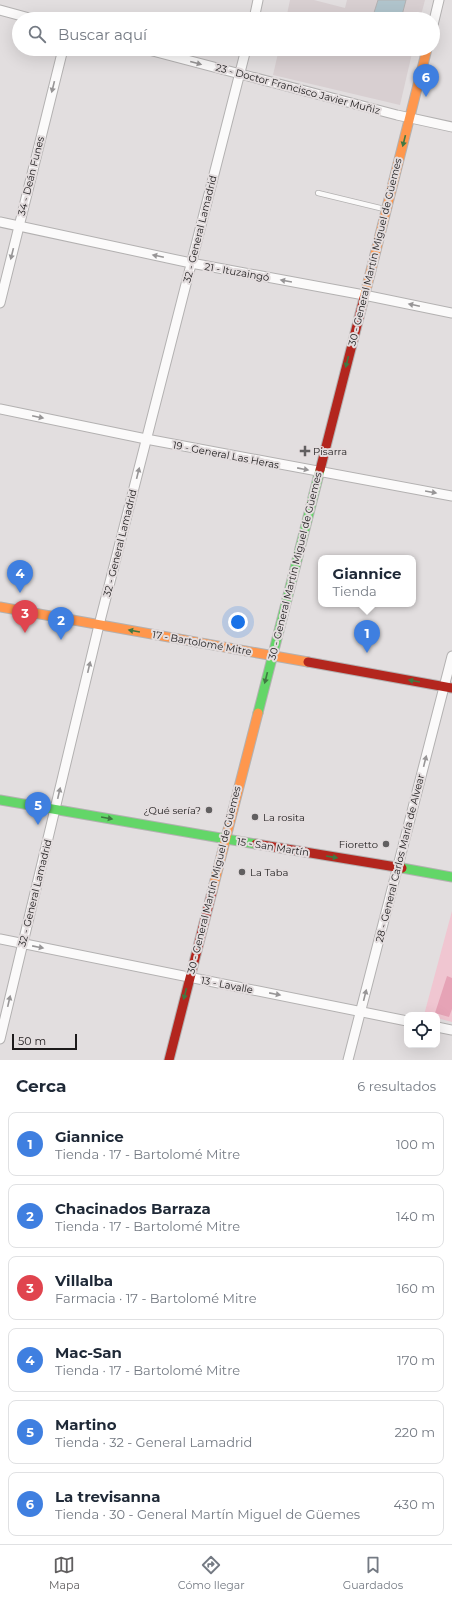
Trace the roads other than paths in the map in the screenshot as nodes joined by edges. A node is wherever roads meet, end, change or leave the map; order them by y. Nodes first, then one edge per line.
1 (258, 0) edge
2 (439, 0) edge
3 (0, 10) edge
4 (255, 12) edge
5 (436, 12) edge
6 (12, 13) edge
7 (61, 56) edge
8 (171, 56) edge
9 (244, 56) edge
10 (425, 56) edge
11 (239, 74) junction
12 (409, 118) junction
13 (452, 127) edge
14 (318, 193) dead end
15 (386, 209) junction
16 (0, 222) edge
17 (19, 226) junction
18 (191, 263) junction
19 (364, 295) junction
20 (0, 303) edge
21 (452, 313) edge
22 (0, 409) edge
23 (146, 440) junction
24 (319, 472) junction
25 (452, 496) edge
26 (0, 607) edge
27 (99, 624) junction
28 (272, 656) junction
29 (452, 656) edge
30 (448, 687) edge
31 (0, 800) edge
32 (56, 809) junction
33 (225, 839) junction
34 (398, 867) junction
35 (452, 877) edge
36 (0, 939) edge
37 (22, 944) junction
38 (189, 978) junction
39 (361, 1011) junction
40 (404, 1020) edge
41 (440, 1028) edge
42 (452, 1030) edge
43 (0, 1039) edge
44 (169, 1060) edge
45 (348, 1060) edge

1 - 4 street
2 - 5 street
3 - 6 street
7 -> 17 street, 34 - Deán Funes
8 -> 11 street, 23 - Doctor Francisco Javier Muñiz
9 - 11 street, 32 - General Lamadrid
10 - 12 street, 30 - General Martín Miguel de Güemes
11 - 12 street, 23 - Doctor Francisco Javier Muñiz
11 - 18 street, 32 - General Lamadrid
12 - 13 street, 23 - Doctor Francisco Javier Muñiz
12 -> 15 street, 30 - General Martín Miguel de Güemes
14 - 15 lane
15 - 19 street, 30 - General Martín Miguel de Güemes
16 - 17 street, 21 - Ituzaingó
18 -> 17 street, 21 - Ituzaingó
17 -> 20 street, 34 - Deán Funes
19 -> 18 street, 21 - Ituzaingó
18 - 23 street, 32 - General Lamadrid
21 -> 19 street, 21 - Ituzaingó
19 -> 24 street, 30 - General Martín Miguel de Güemes
22 -> 23 street, 19 - General Las Heras
23 -> 24 street, 19 - General Las Heras
27 -> 23 street, 32 - General Lamadrid
24 -> 25 street, 19 - General Las Heras
24 - 28 street, 30 - General Martín Miguel de Güemes
26 - 27 street, 17 - Bartolomé Mitre
28 -> 27 street, 17 - Bartolomé Mitre
32 -> 27 street, 32 - General Lamadrid
30 -> 28 street, 17 - Bartolomé Mitre
28 -> 33 street, 30 - General Martín Miguel de Güemes
29 - 30 street, 28 - General Carlos María de Alvear
34 -> 30 street, 28 - General Carlos María de Alvear
31 - 32 street, 15 - San Martín
32 -> 33 street, 15 - San Martín
32 - 37 street, 32 - General Lamadrid
33 -> 34 street, 15 - San Martín
33 - 38 street, 30 - General Martín Miguel de Güemes
34 - 35 street, 15 - San Martín
39 -> 34 street, 28 - General Carlos María de Alvear
36 - 37 street, 13 - Lavalle
37 -> 38 street, 13 - Lavalle
43 -> 37 street, 32 - General Lamadrid
38 -> 39 street, 13 - Lavalle
38 -> 44 street, 30 - General Martín Miguel de Güemes
39 - 40 street, 13 - Lavalle
39 - 45 street, 28 - General Carlos María de Alvear
41 - 42 street

